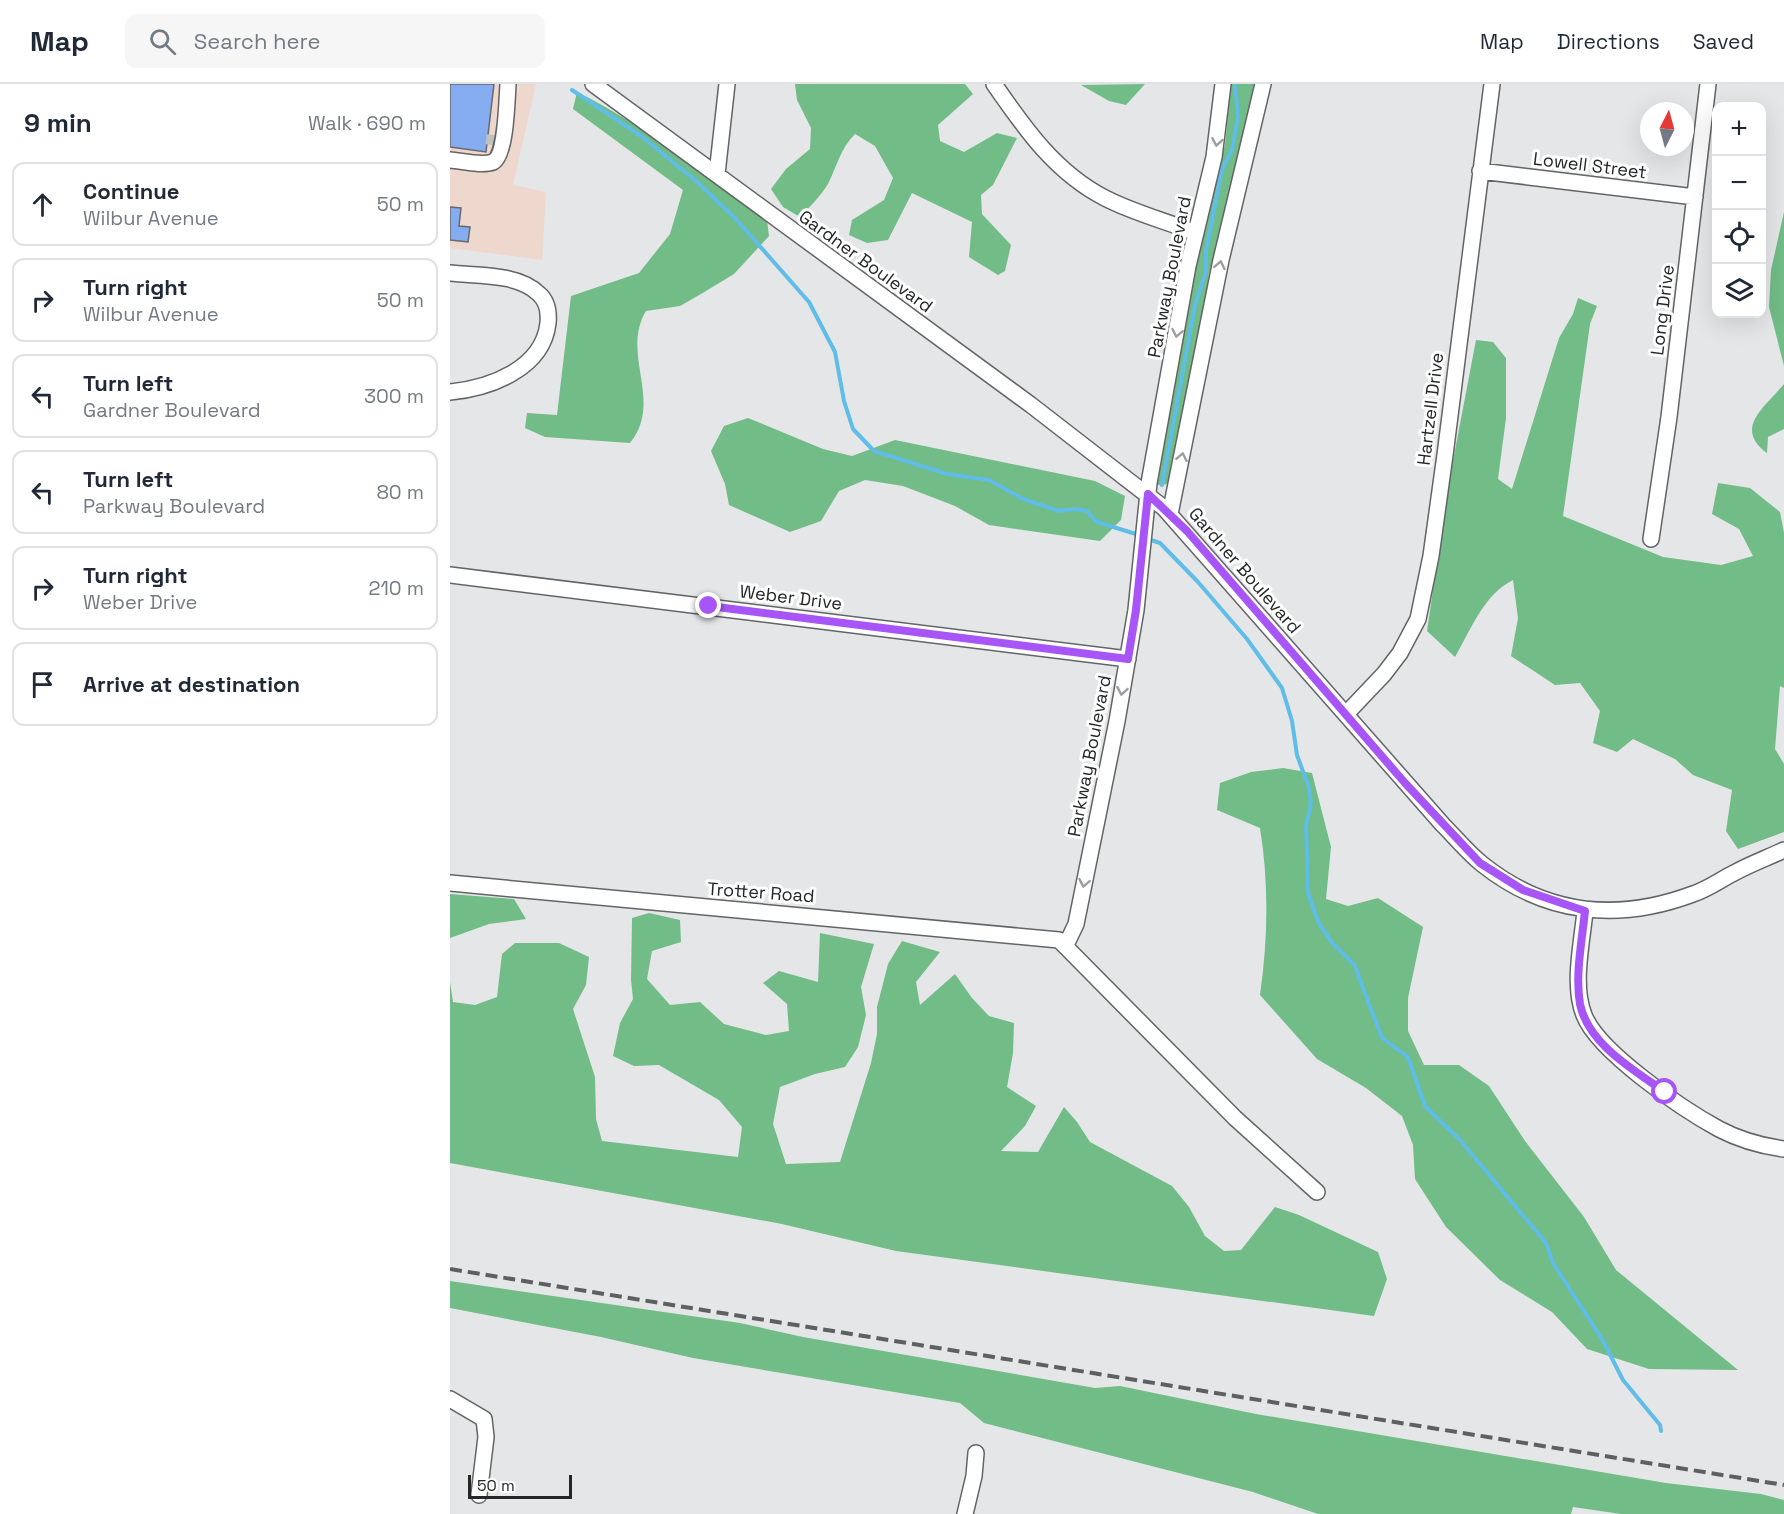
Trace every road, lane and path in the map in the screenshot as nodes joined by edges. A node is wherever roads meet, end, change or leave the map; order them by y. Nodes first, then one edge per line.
1 (508, 84) edge
2 (593, 84) edge
3 (727, 84) edge
4 (994, 84) edge
5 (1223, 84) edge
6 (1263, 84) edge
7 (1492, 84) edge
8 (1708, 84) edge
9 (505, 111) junction
10 (450, 160) edge
11 (491, 163) junction
12 (1480, 171) junction
13 (717, 174) junction
14 (1695, 197) junction
15 (1196, 233) junction
16 (450, 273) edge
17 (450, 392) edge
18 (1148, 494) junction
19 (1170, 514) junction
20 (1651, 539) dead end
21 (450, 575) edge
22 (1128, 659) junction
23 (1346, 714) junction
24 (1784, 850) edge
25 (450, 883) edge
26 (1585, 911) junction
27 (1066, 945) junction
28 (1784, 1149) edge
29 (1317, 1192) dead end
30 (450, 1399) edge
31 (976, 1453) dead end
32 (478, 1495) dead end
33 (965, 1514) edge

1 - 9 street
2 - 13 street, Gardner Boulevard
3 - 13 street
4 - 15 street
5 -> 15 street, Parkway Boulevard
19 -> 6 street
7 - 12 street, Hartzell Drive
8 - 14 street, Long Drive
9 - 11 street
9 - 11 street
10 - 11 street
12 - 14 street, Lowell Street
12 - 23 street, Hartzell Drive
13 - 18 street, Gardner Boulevard
14 - 20 street, Long Drive
15 -> 18 street, Parkway Boulevard
16 - 17 street
18 - 19 street, Gardner Boulevard
18 - 22 street, Parkway Boulevard
19 - 23 street, Gardner Boulevard
21 - 22 street, Weber Drive
22 -> 27 street, Parkway Boulevard
23 - 26 street, Gardner Boulevard
24 - 26 street, Gardner Boulevard
25 - 27 street, Trotter Road
26 - 28 street
27 - 29 street
30 - 32 street
31 - 33 street

